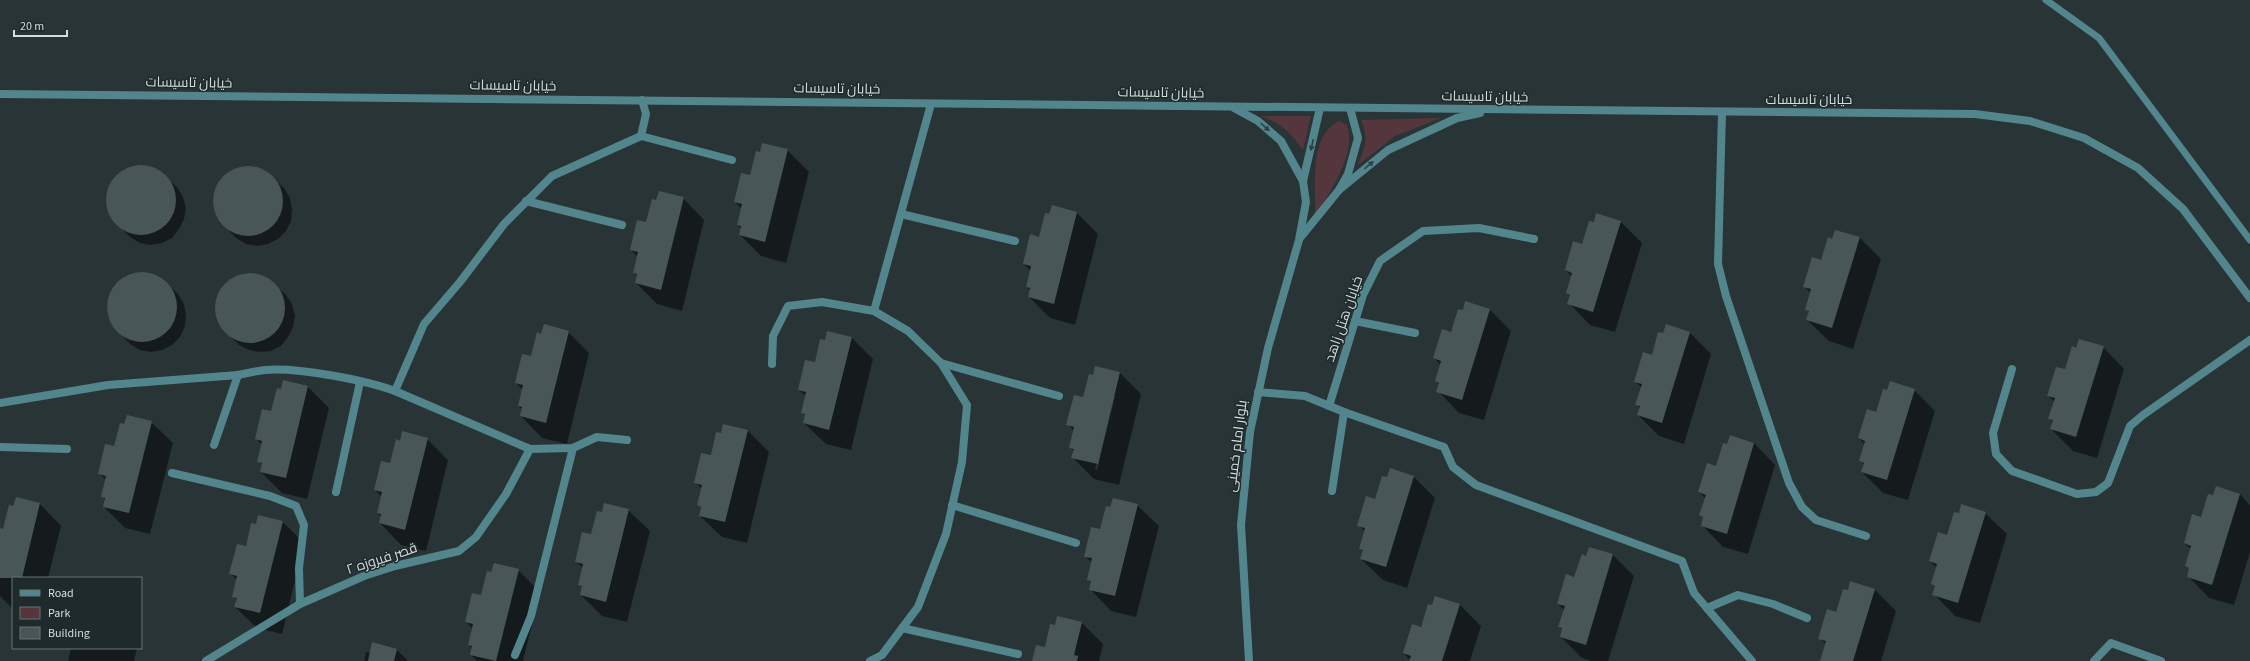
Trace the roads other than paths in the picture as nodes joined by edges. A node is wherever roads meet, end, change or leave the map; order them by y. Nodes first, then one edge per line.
1 (2046, 0) edge
2 (0, 94) edge
3 (642, 100) junction
4 (931, 104) junction
5 (1231, 107) junction
6 (1320, 108) junction
7 (1350, 108) junction
8 (1493, 110) junction
9 (1722, 113) junction
10 (640, 136) junction
11 (732, 160) dead end
12 (1303, 181) junction
13 (1338, 190) junction
14 (526, 201) junction
15 (901, 214) junction
16 (622, 225) dead end
17 (1534, 239) dead end
18 (1298, 240) junction
19 (2250, 240) edge
20 (1015, 241) dead end
21 (2250, 298) edge
22 (874, 312) junction
23 (1355, 321) junction
24 (1415, 333) dead end
25 (2250, 340) edge
26 (941, 363) junction
27 (772, 364) dead end
28 (2012, 368) dead end
29 (238, 375) junction
30 (360, 382) junction
31 (395, 391) junction
32 (1258, 392) junction
33 (1059, 396) dead end
34 (0, 403) edge
35 (1329, 406) junction
36 (1344, 412) junction
37 (627, 440) dead end
38 (214, 445) dead end
39 (0, 447) edge
40 (573, 448) junction
41 (67, 449) dead end
42 (530, 449) junction
43 (172, 473) dead end
44 (1332, 491) dead end
45 (336, 492) dead end
46 (952, 505) junction
47 (1866, 536) dead end
48 (1076, 543) dead end
49 (300, 604) junction
50 (1707, 608) junction
51 (1807, 618) dead end
52 (902, 628) junction
53 (1018, 654) dead end
54 (515, 655) dead end
55 (206, 661) edge
56 (870, 661) edge
57 (1248, 661) edge
58 (1752, 661) edge
59 (2094, 661) edge
60 (2161, 661) edge

1 - 19 lane
2 - 3 street, خیابان تاسیسات
3 - 4 street, خیابان تاسیسات
3 - 10 street
4 - 5 street, خیابان تاسیسات
4 - 15 street
5 - 6 street, خیابان تاسیسات
5 -> 12 street
6 - 7 street, خیابان تاسیسات
6 -> 12 street
7 - 8 street, خیابان تاسیسات
7 - 13 street
8 - 9 street, خیابان تاسیسات
13 -> 8 street
9 - 21 street, خیابان تاسیسات
9 - 47 street
10 - 11 street
10 - 14 street
12 - 18 street, بلوار امام خمینی
13 - 18 street
14 - 16 street
14 - 31 street
15 - 20 street
15 - 22 street
17 - 23 street, خیابان هتل زاهد
18 - 32 street, بلوار امام خمینی
22 - 26 street
22 - 27 street
23 - 24 street
23 - 35 street, خیابان هتل زاهد
25 - 28 street
26 - 33 street
26 - 46 street
29 - 30 street
29 - 34 street
29 - 38 street
30 - 31 street
30 - 45 street
31 - 42 street
32 - 35 street
32 - 57 street, بلوار امام خمینی
35 - 36 street
36 - 44 street
36 - 50 street
37 - 40 street
39 - 41 street
40 - 42 street
40 - 54 street
42 - 49 street, قصر فیروزه ۲
43 - 49 street
46 - 48 street
46 - 52 street
49 - 55 street, قصر فیروزه ۲
50 - 51 street
50 - 58 street
52 - 53 street
52 - 56 street
59 - 60 street

